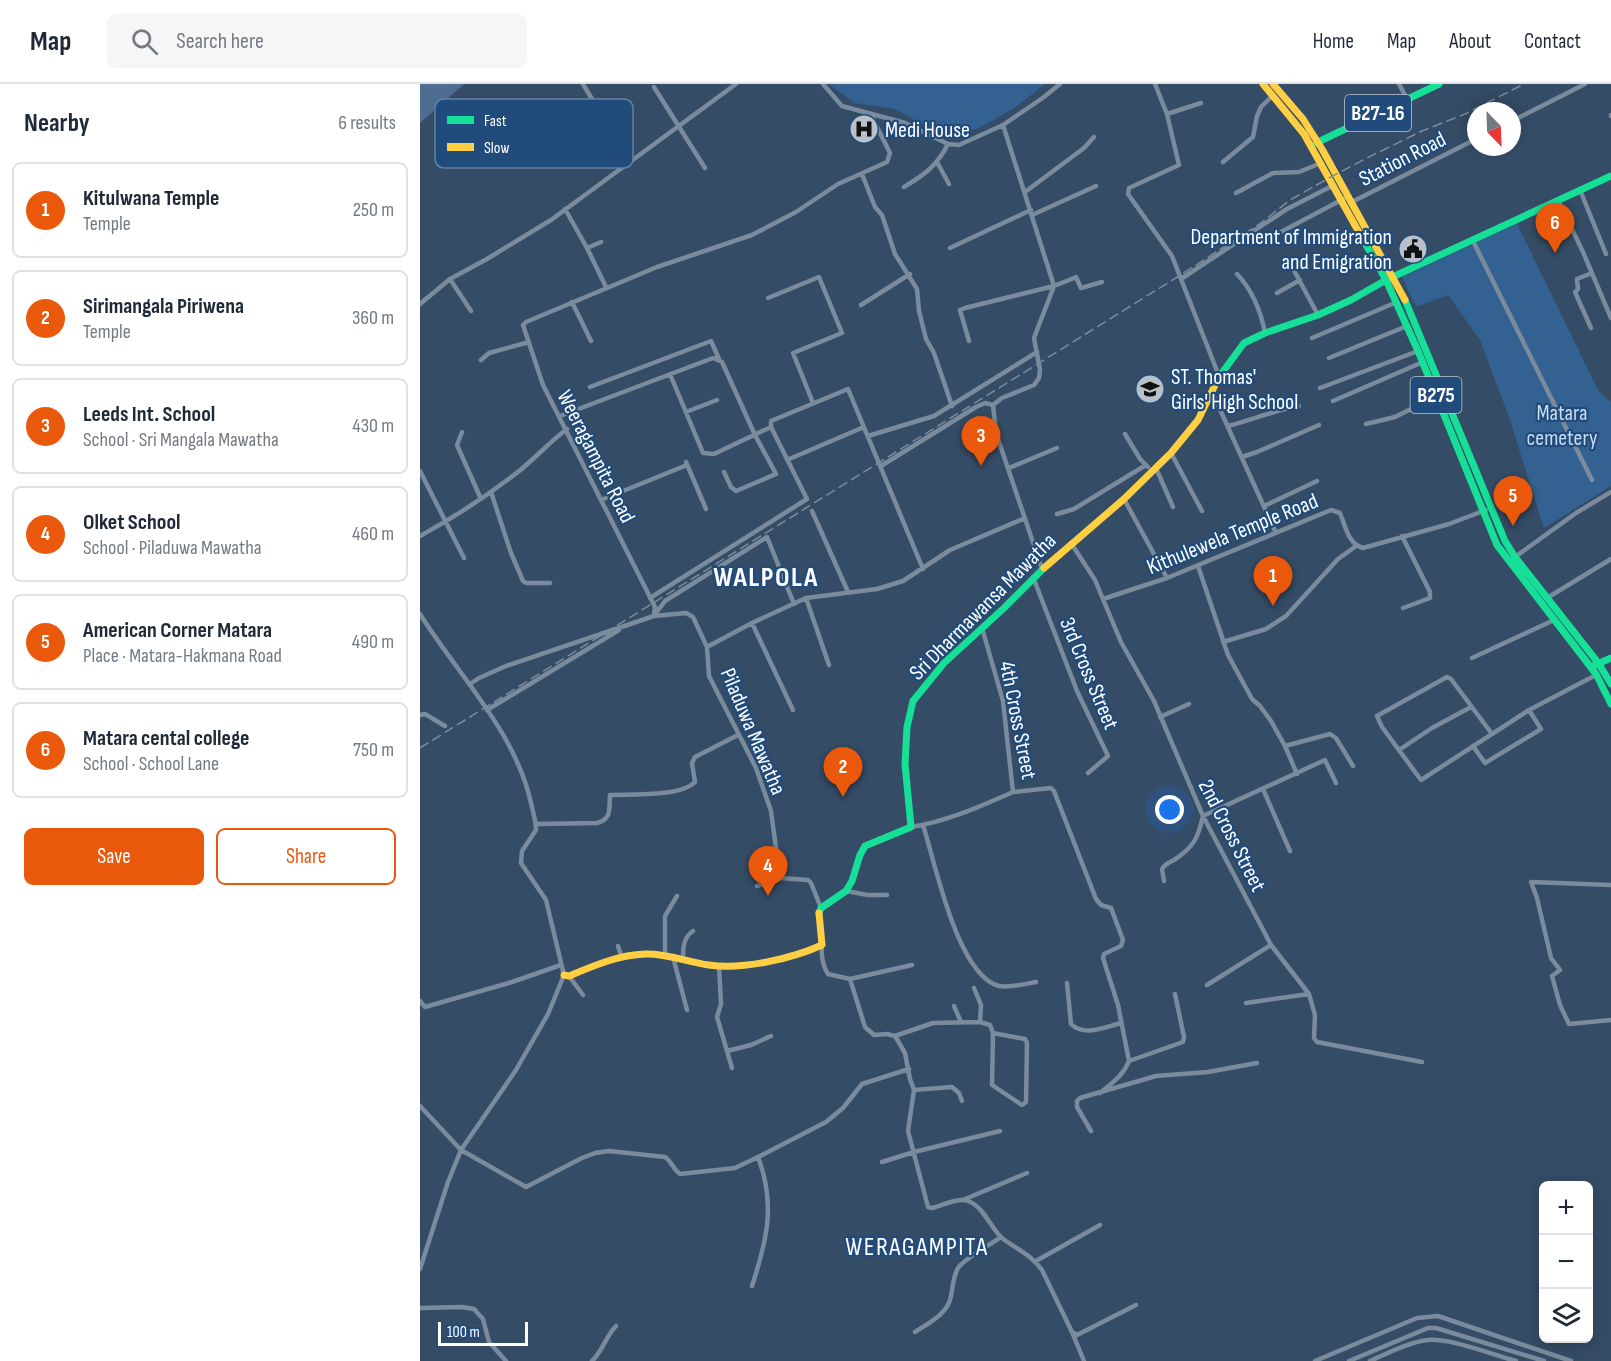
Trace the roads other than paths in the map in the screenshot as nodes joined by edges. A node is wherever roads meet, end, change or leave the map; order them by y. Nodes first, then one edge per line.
1 (583, 84) edge
2 (736, 84) edge
3 (824, 84) edge
4 (1060, 84) edge
5 (1155, 84) edge
6 (1263, 84) edge
7 (1273, 84) edge
8 (1399, 84) edge
9 (1439, 84) edge
10 (1585, 84) edge
11 (654, 87) dead end
12 (1273, 95) junction
13 (592, 99) edge
14 (1407, 99) junction
15 (1201, 103) dead end
16 (1167, 114) junction
17 (871, 115) junction
18 (1521, 116) edge
19 (1003, 125) junction
20 (679, 127) junction
21 (1094, 137) dead end
22 (1315, 143) junction
23 (1467, 143) edge
24 (948, 144) junction
25 (633, 160) edge
26 (937, 162) junction
27 (1223, 162) dead end
28 (1321, 163) junction
29 (622, 168) edge
30 (705, 168) dead end
31 (862, 174) junction
32 (1611, 176) edge
33 (949, 184) dead end
34 (1334, 185) junction
35 (1096, 186) dead end
36 (904, 187) dead end
37 (1580, 190) junction
38 (1025, 192) junction
39 (1236, 193) dead end
40 (1558, 200) junction
41 (1346, 202) junction
42 (565, 209) junction
43 (1031, 212) junction
44 (1472, 239) junction
45 (601, 242) dead end
46 (1260, 243) dead end
47 (587, 248) junction
48 (950, 248) dead end
49 (1606, 254) dead end
50 (1290, 263) dead end
51 (1592, 273) junction
52 (910, 274) junction
53 (1237, 274) dead end
54 (1389, 278) junction
55 (450, 279) junction
56 (1181, 279) junction
57 (1300, 280) junction
58 (1102, 282) dead end
59 (1054, 286) junction
60 (606, 287) junction
61 (1277, 293) dead end
62 (768, 298) dead end
63 (572, 302) junction
64 (1397, 302) junction
65 (420, 304) edge
66 (861, 305) dead end
67 (471, 311) dead end
68 (1318, 315) junction
69 (1611, 318) edge
70 (1407, 326) junction
71 (1591, 328) dead end
72 (1265, 333) junction
73 (1311, 338) dead end
74 (591, 341) dead end
75 (529, 342) junction
76 (969, 342) dead end
77 (1418, 351) junction
78 (1037, 352) junction
79 (1329, 358) dead end
80 (719, 359) junction
81 (481, 360) dead end
82 (1423, 362) junction
83 (670, 374) junction
84 (1219, 376) junction
85 (590, 387) dead end
86 (1320, 388) dead end
87 (1212, 392) junction
88 (1445, 393) junction
89 (1437, 396) junction
90 (717, 400) dead end
91 (1333, 401) dead end
92 (813, 403) junction
93 (993, 405) junction
94 (952, 406) junction
95 (1299, 406) dead end
96 (686, 412) junction
97 (560, 416) junction
98 (1366, 424) dead end
99 (1319, 425) dead end
100 (1228, 426) junction
101 (771, 427) junction
102 (864, 427) junction
103 (567, 429) junction
104 (462, 432) dead end
105 (1125, 434) dead end
106 (755, 435) junction
107 (868, 436) junction
108 (1057, 448) dead end
109 (1171, 453) junction
110 (1242, 457) junction
111 (787, 460) junction
112 (1146, 465) junction
113 (881, 466) junction
114 (1009, 468) junction
115 (1154, 470) junction
116 (420, 471) edge
117 (724, 472) dead end
118 (1592, 480) dead end
119 (1317, 481) dead end
120 (491, 492) junction
121 (1611, 492) edge
122 (481, 499) junction
123 (1124, 499) junction
124 (601, 500) junction
125 (1264, 506) junction
126 (1173, 507) dead end
127 (1491, 508) junction
128 (706, 509) dead end
129 (812, 511) dead end
130 (1202, 511) dead end
131 (1482, 512) junction
132 (1057, 514) dead end
133 (1025, 518) junction
134 (447, 521) junction
135 (1276, 533) junction
136 (420, 536) edge
137 (1402, 536) junction
138 (1071, 543) junction
139 (1356, 546) junction
140 (1515, 557) junction
141 (464, 558) dead end
142 (1611, 559) edge
143 (1198, 566) junction
144 (922, 569) junction
145 (1042, 569) junction
146 (1034, 577) junction
147 (1167, 578) junction
148 (550, 583) dead end
149 (848, 592) junction
150 (650, 598) junction
151 (806, 598) junction
152 (1547, 598) junction
153 (1103, 599) junction
154 (794, 604) junction
155 (1403, 608) dead end
156 (420, 614) edge
157 (654, 616) junction
158 (1554, 620) junction
159 (752, 623) junction
160 (982, 628) junction
161 (1223, 642) junction
162 (707, 647) junction
163 (1472, 658) dead end
164 (1611, 658) edge
165 (829, 665) dead end
166 (1591, 667) junction
167 (1602, 667) junction
168 (1596, 675) junction
169 (471, 684) junction
170 (1611, 684) edge
171 (1189, 704) dead end
172 (1611, 704) edge
173 (1472, 707) junction
174 (487, 710) junction
175 (793, 710) dead end
176 (1529, 710) junction
177 (420, 715) edge
178 (1160, 717) junction
179 (445, 726) dead end
180 (1492, 734) junction
181 (738, 735) junction
182 (1285, 746) junction
183 (1473, 746) junction
184 (1399, 750) junction
185 (1353, 766) dead end
186 (1088, 773) dead end
187 (1297, 774) junction
188 (1336, 783) dead end
189 (1263, 789) junction
190 (1013, 792) junction
191 (1203, 816) junction
192 (536, 824) junction
193 (923, 825) junction
194 (911, 827) junction
195 (1290, 851) dead end
196 (780, 878) junction
197 (1164, 881) dead end
198 (1611, 885) edge
199 (757, 886) dead end
200 (846, 891) junction
201 (887, 895) dead end
202 (677, 896) dead end
203 (821, 908) junction
204 (693, 931) dead end
205 (822, 945) junction
206 (1271, 945) junction
207 (618, 946) dead end
208 (669, 956) junction
209 (622, 958) junction
210 (683, 960) junction
211 (561, 965) junction
212 (912, 965) dead end
213 (718, 966) junction
214 (566, 976) junction
215 (850, 979) junction
216 (1036, 982) dead end
217 (1067, 983) dead end
218 (1207, 985) dead end
219 (974, 988) dead end
220 (1175, 994) dead end
221 (1309, 994) junction
222 (584, 995) dead end
223 (420, 1001) edge
224 (1246, 1003) dead end
225 (954, 1006) dead end
226 (687, 1010) dead end
227 (1611, 1020) edge
228 (961, 1022) junction
229 (980, 1022) junction
230 (1121, 1023) junction
231 (993, 1033) junction
232 (771, 1036) dead end
233 (895, 1036) junction
234 (727, 1051) junction
235 (1129, 1061) junction
236 (1422, 1062) dead end
237 (1257, 1063) dead end
238 (732, 1068) dead end
239 (909, 1069) junction
240 (914, 1090) junction
241 (1100, 1093) junction
242 (962, 1101) dead end
243 (420, 1106) edge
244 (1000, 1131) dead end
245 (1091, 1131) dead end
246 (461, 1150) junction
247 (914, 1152) junction
248 (758, 1157) junction
249 (882, 1162) dead end
250 (1027, 1173) dead end
251 (963, 1200) junction
252 (1100, 1225) dead end
253 (1001, 1237) junction
254 (1036, 1261) junction
255 (420, 1269) edge
256 (752, 1286) dead end
257 (1136, 1305) dead end
258 (420, 1308) edge
259 (616, 1326) dead end
260 (915, 1332) dead end
261 (1072, 1332) junction
262 (506, 1361) edge
263 (592, 1361) edge
264 (1084, 1361) edge
265 (1315, 1361) edge
266 (1350, 1361) edge
267 (1370, 1361) edge
268 (1516, 1361) edge
269 (1544, 1361) edge
270 (1571, 1361) edge

1 - 13 street
2 - 20 street
3 - 17 street
4 - 19 street
5 - 16 street
6 - 12 main road, B275
7 - 22 main road, B275
8 - 14 street
9 - 14 main road, B27-16
10 - 18 street
11 - 20 street
12 - 22 main road, B275
12 - 27 street
14 - 22 main road, B27-16
15 - 16 street
16 - 56 street
17 - 24 street
17 - 31 street
19 - 24 street
19 - 38 street
20 - 25 street
20 - 30 street
21 - 38 street
22 - 28 main road, B275
22 - 41 main road, B275
23 - 41 street, Station Road
24 - 26 street
26 - 33 street
26 - 36 street
28 - 34 main road, B275
28 - 39 street
29 - 42 street
31 - 52 street
31 - 60 street
32 - 37 main road, Sri Dharmawansa Mawatha
34 - 41 main road, B275
34 - 56 street
35 - 43 street
37 - 40 main road, Sri Dharmawansa Mawatha
37 - 49 street
38 - 43 street
40 - 44 main road, Sri Dharmawansa Mawatha
40 - 51 street
41 - 46 street, Station Road
41 - 54 main road, B275
42 - 47 street
42 - 55 street
43 - 48 street
43 - 59 street
44 - 54 main road, Sri Dharmawansa Mawatha
44 - 118 street
45 - 47 street
47 - 60 street
50 - 57 street
51 - 69 street
51 - 71 street
52 - 66 street
52 - 94 street
53 - 72 street
54 - 64 main road, B275
54 - 68 main road, Sri Dharmawansa Mawatha
54 - 88 main road, B275
55 - 65 street
55 - 67 street
56 - 84 street
57 - 61 street
57 - 68 street
58 - 59 street
59 - 76 street
59 - 78 street
60 - 63 street
62 - 92 street
63 - 74 street
63 - 75 street, Weeragampita Road
64 - 70 main road, B275
64 - 73 street
68 - 72 main road, Sri Dharmawansa Mawatha
70 - 77 main road, B275
70 - 79 street
72 - 84 main road, Sri Dharmawansa Mawatha
75 - 81 street
75 - 97 street, Weeragampita Road
77 - 82 main road, B275
77 - 86 street
78 - 93 street
78 - 94 street
80 - 83 street
80 - 85 street
80 - 106 street
82 - 89 main road, B275
82 - 91 street
83 - 96 street
83 - 97 street
84 - 87 main road, Sri Dharmawansa Mawatha
87 - 100 street
87 - 109 main road, Sri Dharmawansa Mawatha
88 - 89 street
88 - 127 main road, B275
89 - 98 street
89 - 131 main road, B275
90 - 96 street
92 - 101 street
92 - 102 street
93 - 113 street
93 - 114 street
94 - 107 street
95 - 100 street
96 - 106 street
97 - 103 street, Weeragampita Road
99 - 110 street
100 - 110 street
101 - 106 street
101 - 111 street
102 - 107 street
102 - 111 street
103 - 120 street
103 - 124 street, Weeragampita Road
104 - 122 street
105 - 112 street
106 - 117 street
107 - 113 street
108 - 114 street
109 - 115 main road, Sri Dharmawansa Mawatha
109 - 130 street
110 - 125 street
111 - 150 street
112 - 115 street
112 - 132 street
113 - 144 street
114 - 133 street
115 - 123 main road, Sri Dharmawansa Mawatha
115 - 126 street
116 - 134 street
119 - 125 street
120 - 122 street
120 - 148 street
121 - 140 street
122 - 134 street
123 - 138 main road, Sri Dharmawansa Mawatha
123 - 147 street
124 - 128 street
124 - 150 street, Weeragampita Road
125 - 135 street
127 - 131 street
127 - 140 main road, B275
129 - 149 street
131 - 137 street
131 - 158 main road, B275
133 - 144 street
133 - 145 street
134 - 136 street
134 - 141 street
135 - 139 street, Kithulewela Temple Road
135 - 143 street, Kithulewela Temple Road
137 - 139 street
137 - 155 street
138 - 145 main road, Sri Dharmawansa Mawatha
138 - 153 street, 2nd Cross Street
139 - 161 street
140 - 152 main road, B275
142 - 152 street
143 - 147 street, Kithulewela Temple Road
143 - 161 street
144 - 149 street
145 - 146 main road, Sri Dharmawansa Mawatha
146 - 160 main road, Sri Dharmawansa Mawatha
146 - 186 street, 3rd Cross Street
147 - 153 street, Kithulewela Temple Road
149 - 151 street
150 - 157 street, Weeragampita Road
151 - 154 street
151 - 165 street
152 - 167 main road, B275
153 - 178 street, 2nd Cross Street
154 - 157 street
154 - 159 street
156 - 169 street
157 - 162 street, Piladuwa Mawatha
157 - 169 street
157 - 174 street
158 - 163 street
158 - 166 main road, B275
159 - 162 street
159 - 175 street
160 - 190 street, 4th Cross Street
160 - 194 main road, Sri Dharmawansa Mawatha
161 - 182 street
162 - 181 street, Piladuwa Mawatha
164 - 167 main road
166 - 167 main road
166 - 168 main road, B275
167 - 168 street
167 - 170 main road, B275
168 - 172 main road, B275
168 - 176 street
169 - 174 street
171 - 178 street
173 - 180 street
173 - 184 street
173 - 184 street
174 - 192 street
176 - 180 street
176 - 183 street
177 - 179 street
178 - 191 street, 2nd Cross Street
180 - 183 street
181 - 192 street
181 - 196 street, Piladuwa Mawatha
182 - 185 street
182 - 187 street
183 - 184 street
187 - 188 street
187 - 189 street
189 - 191 street
189 - 195 street
190 - 193 street
190 - 230 street, 4th Cross Street
191 - 197 street
191 - 206 street, 2nd Cross Street
192 - 211 street
193 - 194 street
193 - 216 street
194 - 200 main road
196 - 199 street
196 - 203 street
198 - 227 street
200 - 201 street
200 - 203 main road
202 - 208 street
203 - 205 main road
204 - 210 street
205 - 213 main road
205 - 215 street
206 - 218 street
206 - 221 street, 2nd Cross Street
207 - 209 street
208 - 209 main road
208 - 210 main road
208 - 226 street
209 - 214 main road
210 - 213 main road
211 - 214 street
211 - 223 street
212 - 215 street
213 - 234 street
214 - 222 street
214 - 246 street
215 - 233 street
217 - 230 street
219 - 229 street
220 - 235 street
221 - 224 street
221 - 236 street, 2nd Cross Street
225 - 228 street
228 - 229 street
228 - 233 street
229 - 231 street
230 - 235 street, 4th Cross Street
231 - 231 street
232 - 234 street
233 - 239 street
234 - 238 street
235 - 241 street
237 - 241 street
239 - 240 street
239 - 248 street
240 - 242 street
240 - 247 street
241 - 245 street
243 - 246 street
244 - 247 street
246 - 248 street
246 - 255 street
247 - 249 street
247 - 251 street
248 - 256 street
250 - 251 street
251 - 253 street
252 - 254 street
253 - 254 street
253 - 260 street
254 - 261 street
257 - 261 street
258 - 262 street
259 - 263 street
261 - 264 street
265 - 270 street
266 - 269 street
267 - 268 street

